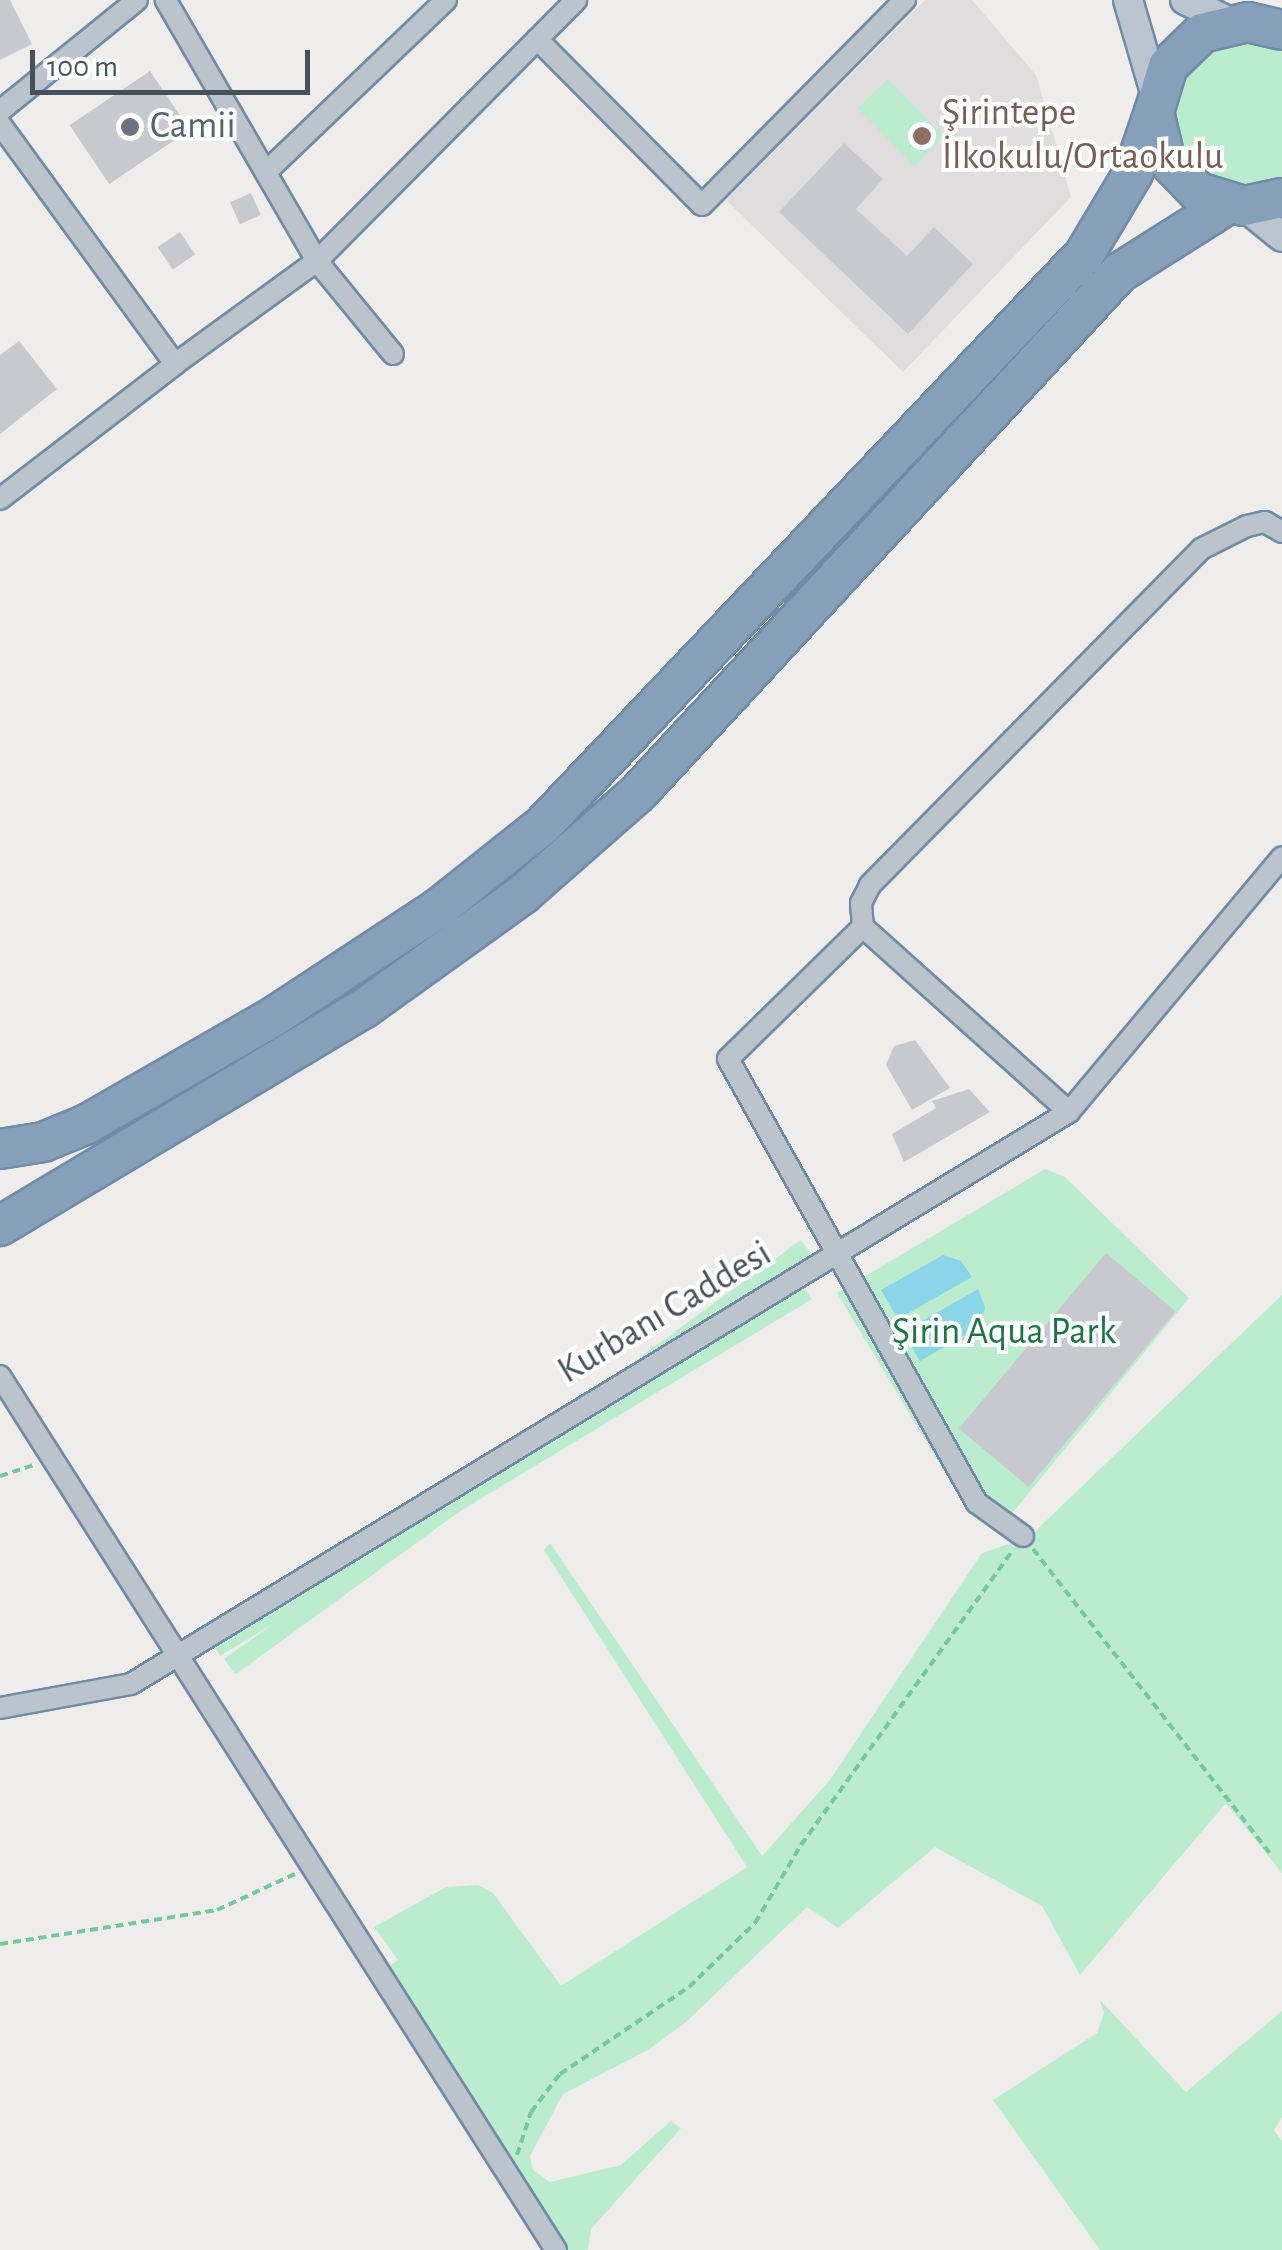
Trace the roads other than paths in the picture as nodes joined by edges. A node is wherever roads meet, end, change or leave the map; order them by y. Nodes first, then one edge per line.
1 (137, 0) edge
2 (166, 0) edge
3 (446, 0) edge
4 (904, 0) edge
5 (1128, 0) edge
6 (1185, 0) edge
7 (573, 1) edge
8 (1261, 20) edge
9 (537, 39) junction
10 (1155, 104) junction
11 (0, 111) edge
12 (0, 124) edge
13 (266, 172) junction
14 (1282, 198) edge
15 (1236, 205) junction
16 (1282, 237) edge
17 (317, 261) junction
18 (392, 354) dead end
19 (175, 364) junction
20 (0, 499) edge
21 (1282, 532) edge
22 (1282, 857) edge
23 (863, 927) junction
24 (1069, 1112) junction
25 (0, 1149) edge
26 (0, 1226) edge
27 (835, 1250) junction
28 (0, 1376) edge
29 (1023, 1536) road end
30 (180, 1654) junction
31 (0, 1708) edge
32 (556, 2250) edge

1 - 11 street
2 - 13 street
3 - 13 street
4 - 9 street
5 - 10 street
6 - 8 street
7 - 9 street
8 - 10 highway
9 - 17 street
10 - 15 highway
10 - 25 highway
12 - 19 street
13 - 17 street
14 - 15 highway
15 - 16 street
15 - 26 highway
17 - 18 street
17 - 19 street
19 - 20 street
21 - 23 street
22 - 24 street, Kurbanı Caddesi
23 - 24 street
23 - 27 street
24 - 27 street, Kurbanı Caddesi
27 - 29 street
27 - 30 street, Kurbanı Caddesi
28 - 30 street
30 - 31 street, Kurbanı Caddesi
30 - 32 street

